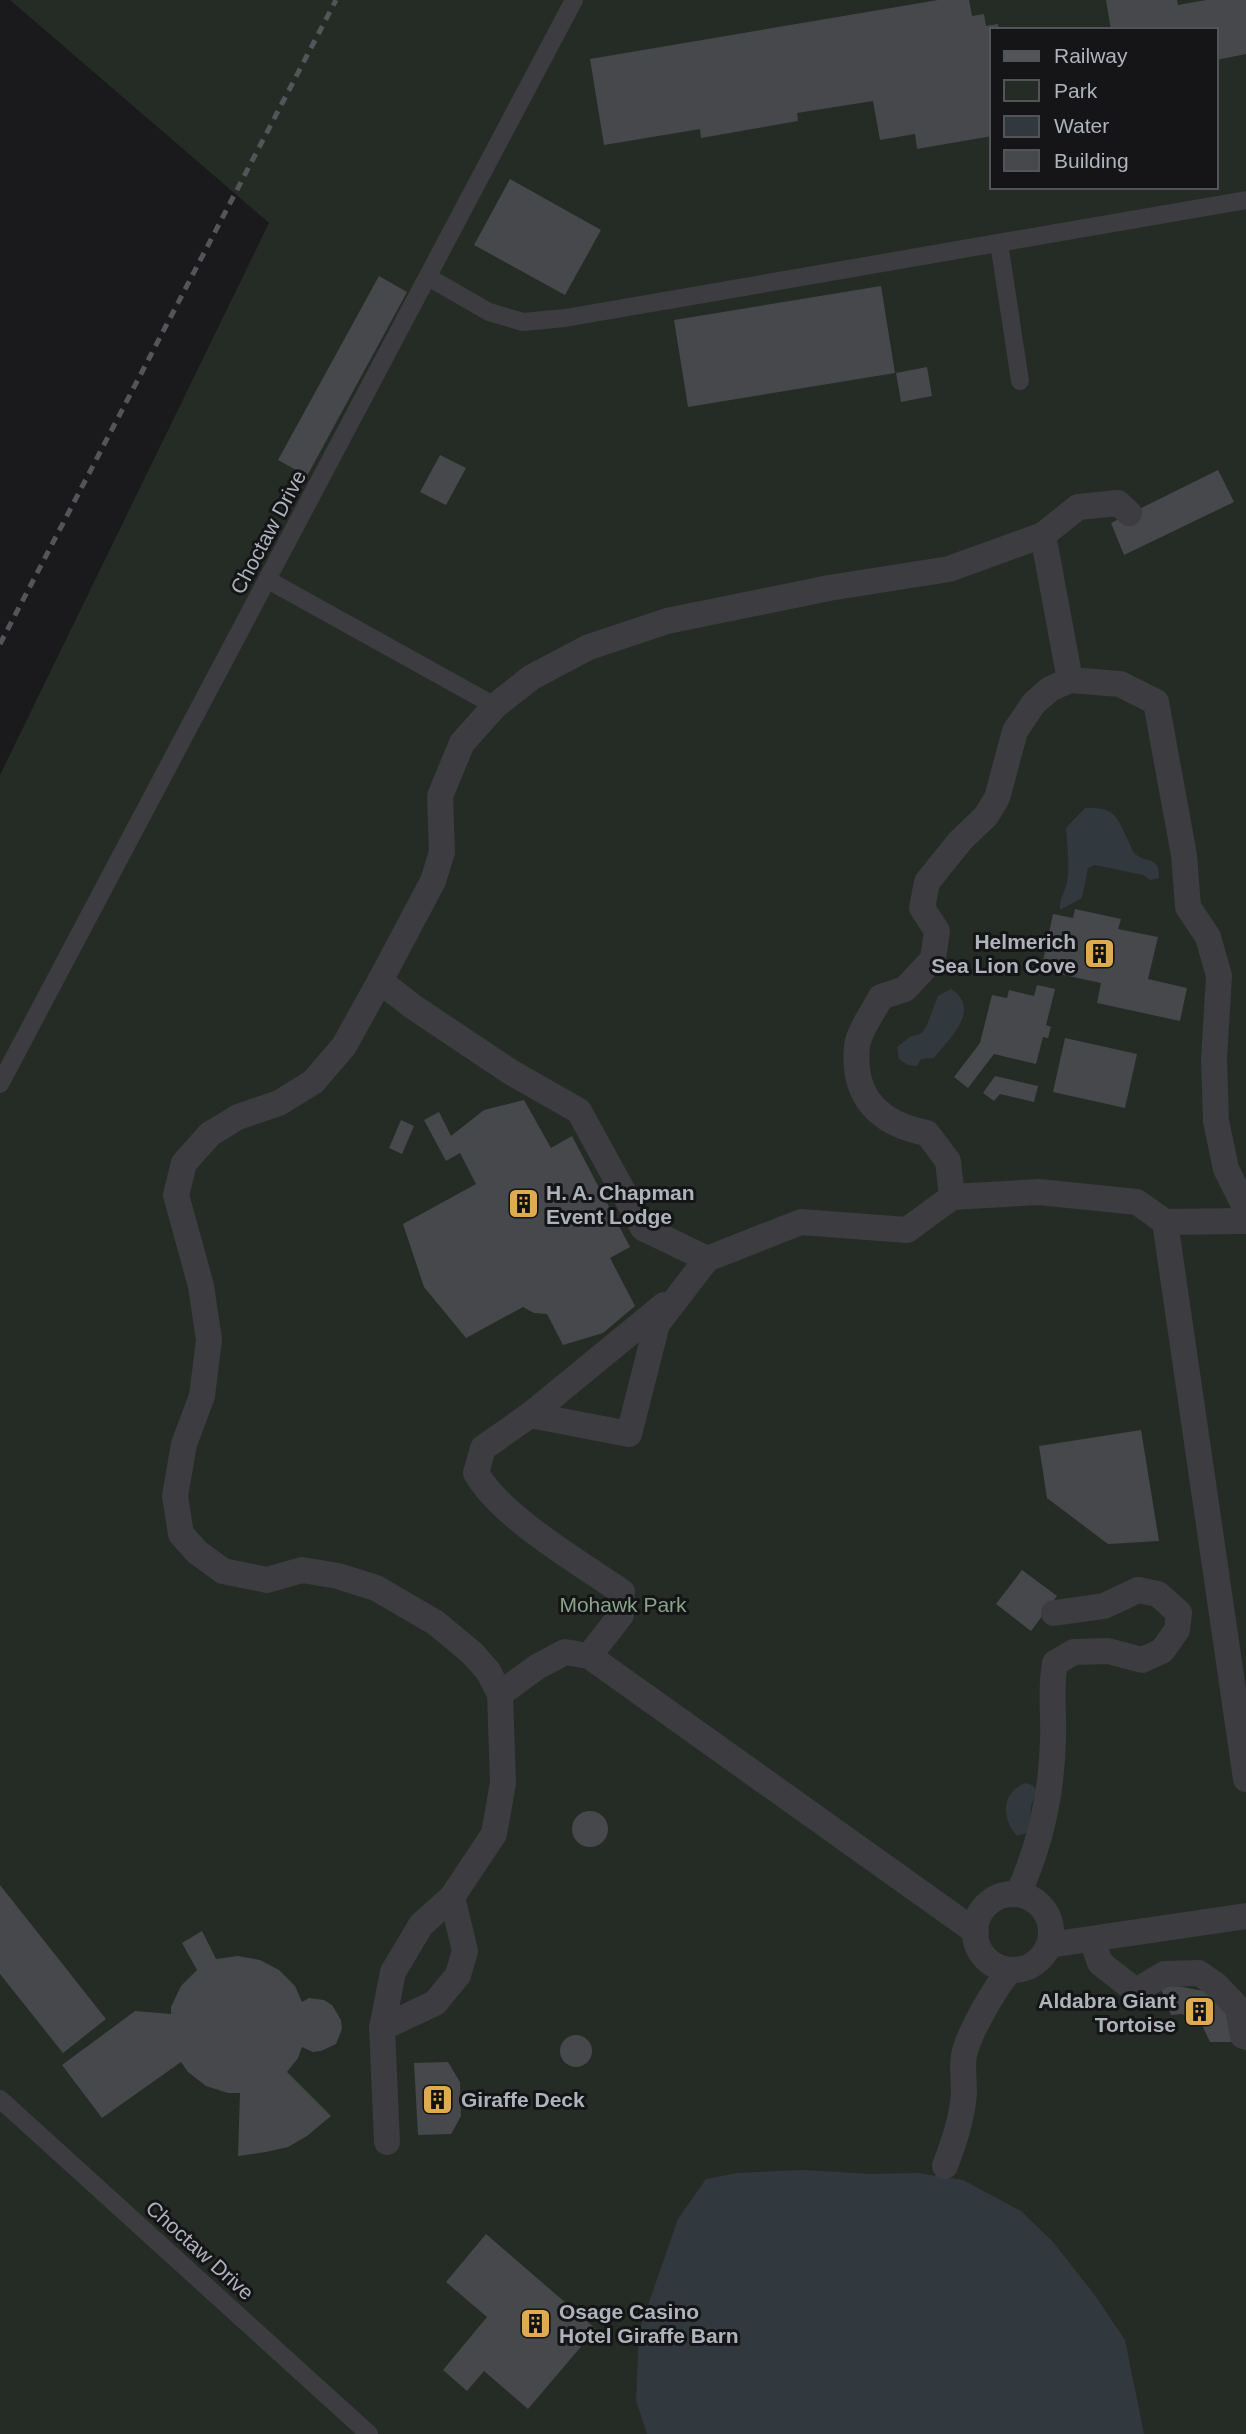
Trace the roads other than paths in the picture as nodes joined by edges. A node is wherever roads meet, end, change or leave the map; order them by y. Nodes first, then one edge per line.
1 (574, 0) edge
2 (1246, 200) edge
3 (999, 243) junction
4 (428, 277) junction
5 (1020, 381) dead end
6 (1129, 513) dead end
7 (1043, 535) junction
8 (268, 580) junction
9 (1070, 680) junction
10 (495, 706) junction
11 (380, 981) junction
12 (0, 1084) edge
13 (952, 1197) junction
14 (1246, 1209) edge
15 (1246, 1221) edge
16 (1165, 1222) junction
17 (707, 1259) junction
18 (685, 1287) junction
19 (530, 1415) junction
20 (1054, 1613) dead end
21 (589, 1656) junction
22 (500, 1694) junction
23 (1246, 1779) edge
24 (1018, 1894) junction
25 (452, 1897) junction
26 (1246, 1916) edge
27 (976, 1932) junction
28 (1092, 1939) junction
29 (1049, 1945) junction
30 (1010, 1970) junction
31 (382, 2028) junction
32 (1246, 2037) edge
33 (0, 2099) edge
34 (387, 2143) dead end
35 (946, 2166) dead end
36 (369, 2434) edge

1 - 4 lane, Choctaw Drive
2 - 3 lane
3 - 4 lane
3 - 5 lane
4 - 8 lane, Choctaw Drive
6 - 7 street
7 - 9 street
7 - 10 street
8 - 10 lane
8 - 12 lane, Choctaw Drive
9 - 13 street
9 - 14 street
10 - 11 street
11 - 17 street
11 - 22 street
13 - 16 street
13 - 17 street
15 - 16 street
16 - 23 street
17 - 18 street
18 - 19 street
18 - 19 street
19 - 21 street
20 - 24 street
21 - 22 street
21 - 27 street
22 - 25 street
24 - 27 street
24 - 29 street
25 - 31 street
25 - 31 street
26 - 28 street
27 - 30 street
28 - 29 street
28 - 32 street
29 - 30 street
30 - 35 street
31 - 34 street
33 - 36 lane, Choctaw Drive

